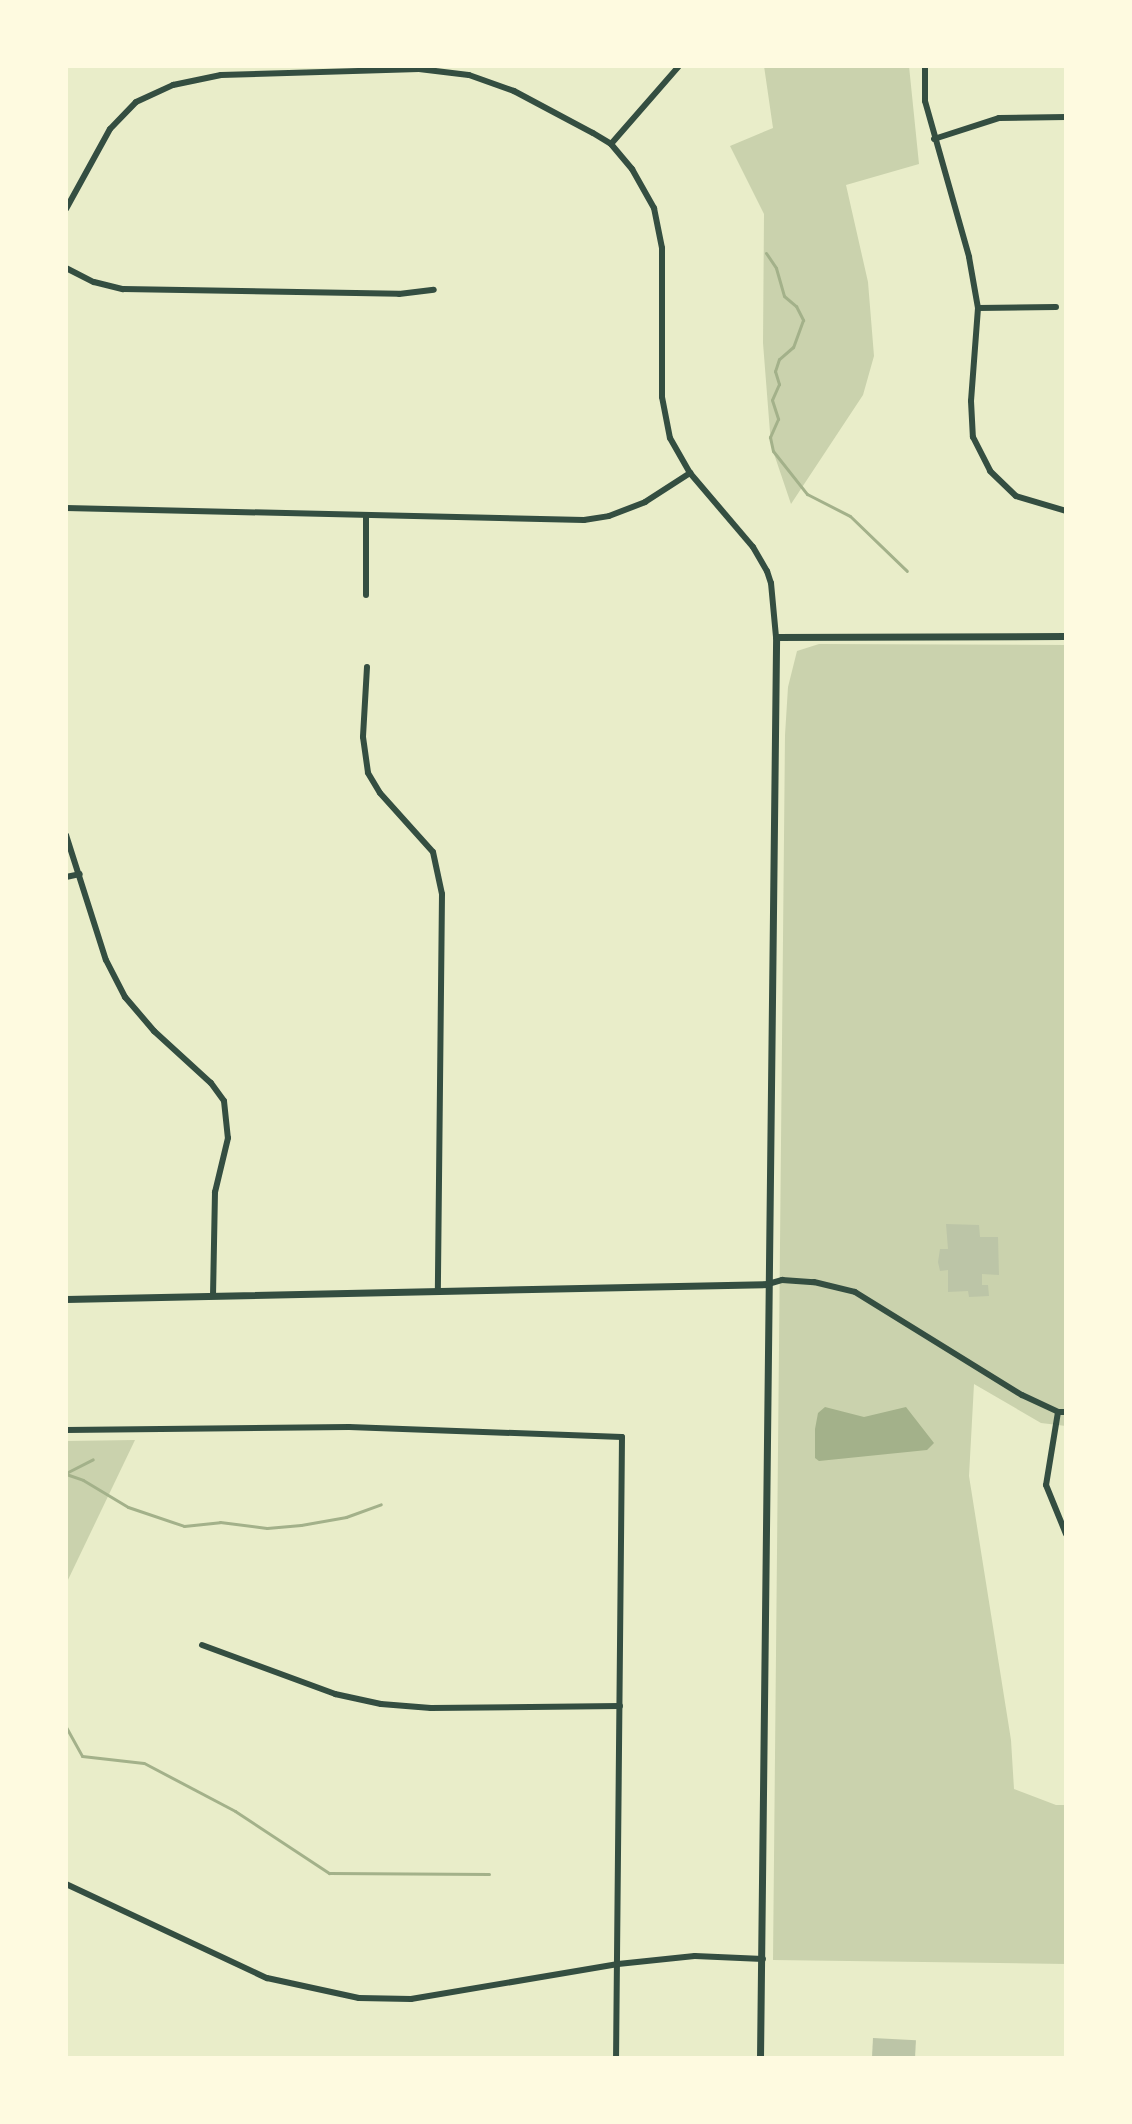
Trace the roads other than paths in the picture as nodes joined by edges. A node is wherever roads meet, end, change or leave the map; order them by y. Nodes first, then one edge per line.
1 (679, 66) edge
2 (925, 66) edge
3 (1066, 117) edge
4 (934, 139) junction
5 (611, 144) junction
6 (66, 209) edge
7 (66, 268) edge
8 (434, 290) dead end
9 (1056, 307) dead end
10 (978, 308) junction
11 (690, 473) junction
12 (66, 508) edge
13 (1066, 511) edge
14 (366, 517) junction
15 (366, 595) dead end
16 (1066, 636) edge
17 (776, 637) junction
18 (367, 667) dead end
19 (66, 835) edge
20 (80, 874) junction
21 (66, 877) edge
22 (768, 1284) junction
23 (438, 1292) junction
24 (213, 1294) junction
25 (66, 1299) edge
26 (1058, 1412) junction
27 (1066, 1412) edge
28 (66, 1430) edge
29 (1066, 1534) edge
30 (202, 1645) dead end
31 (620, 1706) junction
32 (66, 1884) edge
33 (763, 1959) junction
34 (618, 1964) junction
35 (616, 2058) edge
36 (760, 2058) edge

1 - 5 street
2 - 4 street
3 - 4 street
4 - 10 street
5 - 6 street
5 - 11 street
7 - 8 street
9 - 10 street
10 - 13 street
11 - 14 street
11 - 17 street
12 - 14 street
14 - 15 street
16 - 17 street
17 - 22 street
18 - 23 street
19 - 20 street
20 - 21 street
20 - 24 street
22 - 23 street
22 - 26 street
22 - 33 street
23 - 24 street
24 - 25 street
26 - 27 street
26 - 29 street
28 - 31 street
30 - 31 street
31 - 34 street
32 - 34 street
33 - 34 street
33 - 36 street
34 - 35 street

